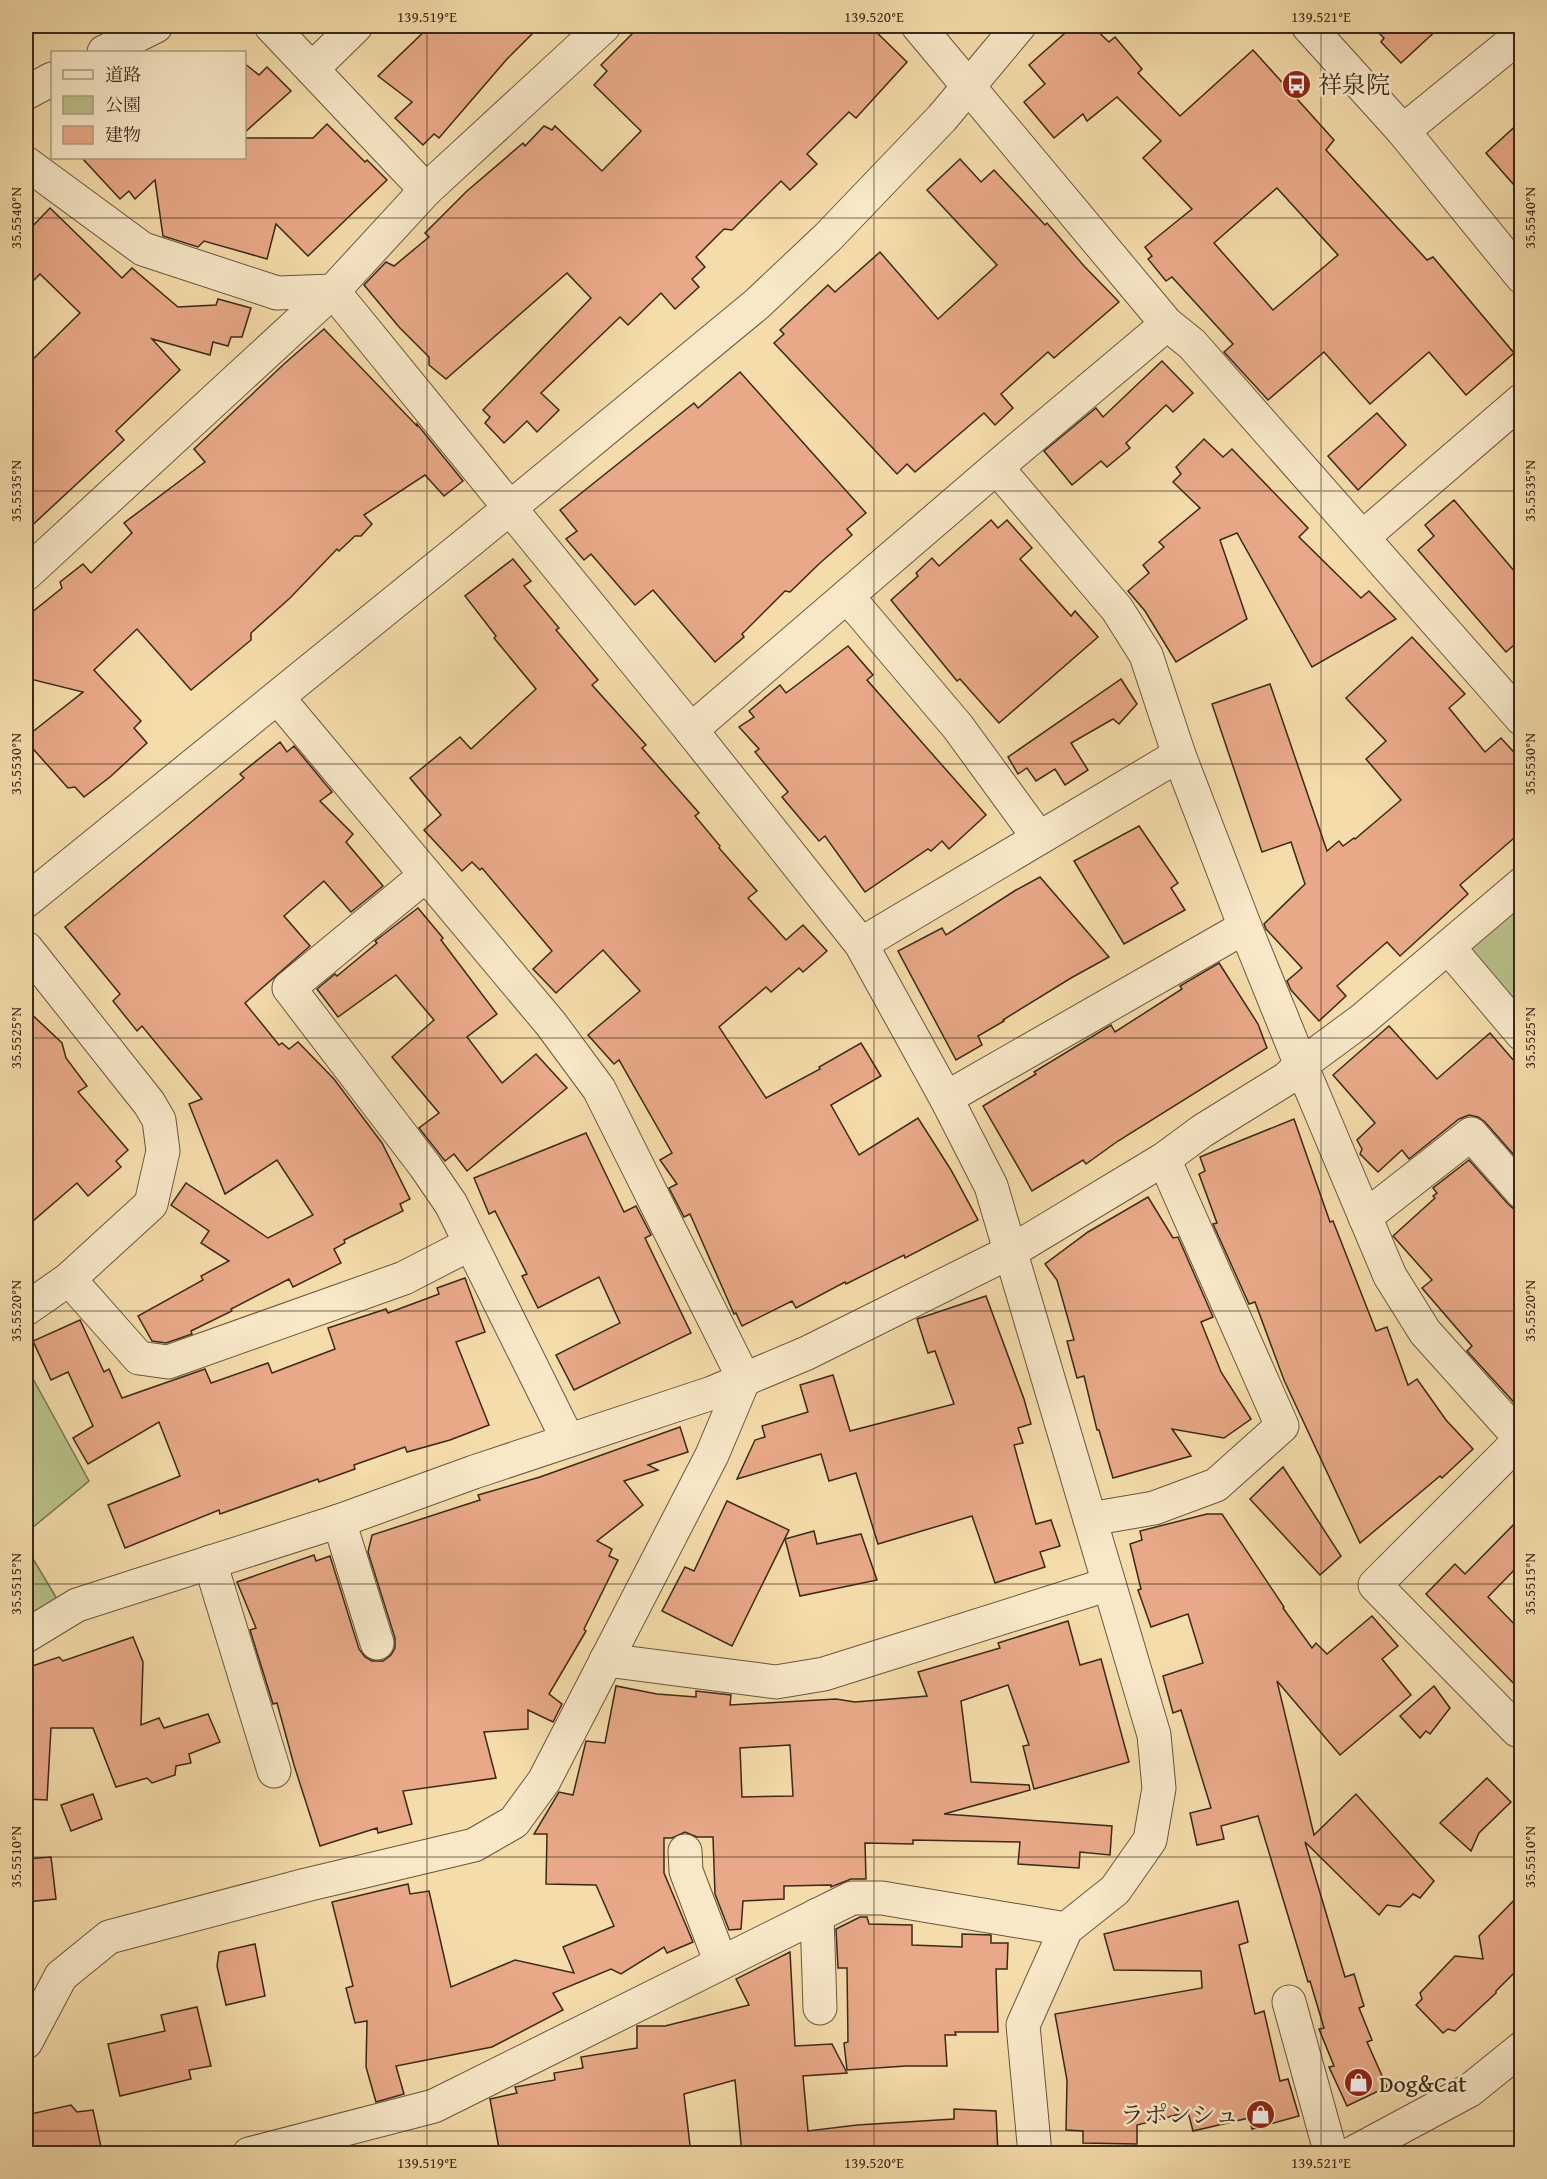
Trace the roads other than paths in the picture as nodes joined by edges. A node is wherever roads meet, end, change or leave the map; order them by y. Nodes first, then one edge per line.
1 (156, 26) edge
2 (272, 26) edge
3 (356, 26) edge
4 (604, 26) edge
5 (918, 26) edge
6 (1019, 26) edge
7 (1308, 26) edge
8 (1521, 34) edge
9 (106, 51) edge
10 (312, 69) junction
11 (51, 80) edge
12 (969, 87) junction
13 (26, 93) edge
14 (1403, 131) junction
15 (26, 163) edge
16 (426, 190) junction
17 (1521, 277) edge
18 (333, 291) junction
19 (1167, 324) junction
20 (1521, 400) edge
21 (997, 468) junction
22 (509, 507) junction
23 (1363, 537) junction
24 (26, 574) edge
25 (847, 596) junction
26 (278, 698) junction
27 (1521, 719) edge
28 (691, 730) junction
29 (1179, 755) junction
30 (1039, 838) junction
31 (426, 875) junction
32 (1521, 884) edge
33 (26, 901) edge
34 (1245, 927) junction
35 (861, 944) junction
36 (26, 948) edge
37 (1449, 948) junction
38 (1521, 1034) edge
39 (1301, 1065) junction
40 (946, 1098) junction
41 (1164, 1159) junction
42 (1521, 1192) edge
43 (1365, 1217) junction
44 (470, 1244) junction
45 (1010, 1252) junction
46 (69, 1279) junction
47 (26, 1309) edge
48 (744, 1379) junction
49 (568, 1440) junction
50 (1521, 1440) edge
51 (1090, 1519) junction
52 (339, 1521) junction
53 (210, 1562) junction
54 (1109, 1584) junction
55 (26, 1636) edge
56 (377, 1643) dead end
57 (606, 1660) junction
58 (1521, 1730) edge
59 (274, 1771) dead end
60 (685, 1851) dead end
61 (817, 1915) junction
62 (1066, 1929) junction
63 (721, 1963) junction
64 (1289, 2002) dead end
65 (820, 2008) dead end
66 (26, 2042) edge
67 (1521, 2048) edge
68 (1351, 2153) edge
69 (249, 2154) edge
70 (1035, 2154) edge

1 - 9 street
2 - 10 street
3 - 10 street
4 - 16 street
5 - 12 street
6 - 12 street
7 - 14 street
8 - 14 street
10 - 16 street
11 - 13 street
12 - 19 street
12 - 22 street
14 - 17 street
15 - 18 street
16 - 18 street
18 - 22 street
18 - 24 street
19 - 21 street
19 - 23 street
20 - 23 street
21 - 25 street
21 - 29 street
22 - 26 street
22 - 28 street
23 - 27 street
25 - 28 street
25 - 30 street
26 - 31 street
26 - 33 street
28 - 35 street
29 - 30 street
29 - 34 street
30 - 35 street
31 - 44 street
31 - 48 street
32 - 37 street
34 - 39 street
34 - 40 street
35 - 40 street
36 - 46 street
37 - 38 street
37 - 39 street
39 - 41 street
39 - 43 street
40 - 45 street
41 - 45 street
41 - 51 street
42 - 43 street
43 - 50 street
44 - 46 street
44 - 49 street
45 - 48 street
45 - 51 street
46 - 47 street
48 - 49 street
48 - 57 street
49 - 52 street
50 - 58 street
51 - 54 street
52 - 53 street
52 - 56 street
53 - 55 street
53 - 59 street
54 - 57 street
54 - 62 street
57 - 66 street
60 - 63 street
61 - 62 street
61 - 63 street
61 - 65 street
62 - 70 street
63 - 69 street
64 - 68 street
67 - 68 street

